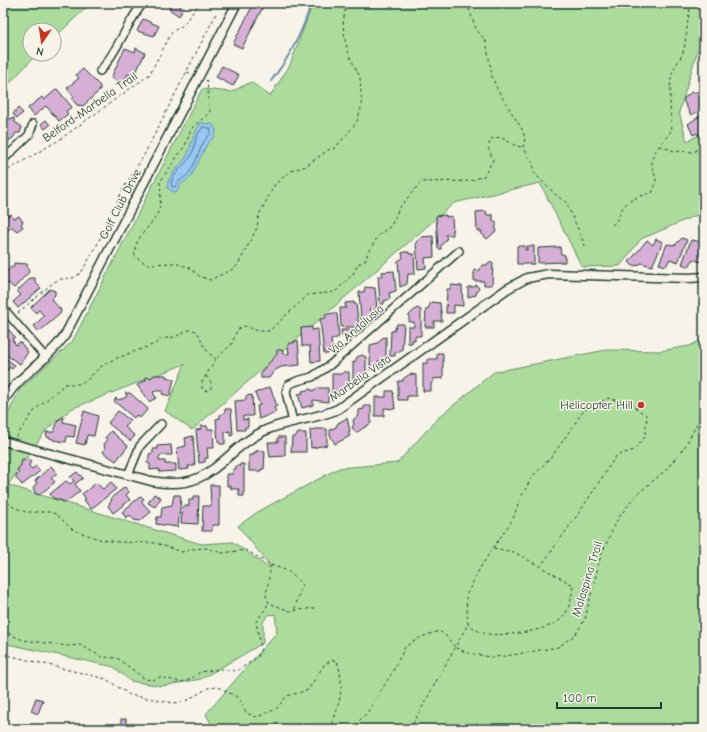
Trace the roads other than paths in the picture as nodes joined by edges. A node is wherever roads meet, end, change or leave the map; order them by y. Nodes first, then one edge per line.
1 (143, 3) edge
2 (238, 3) edge
3 (100, 71) dead end
4 (33, 124) dead end
5 (3, 160) edge
6 (459, 251) dead end
7 (704, 277) edge
8 (3, 308) edge
9 (46, 358) junction
10 (3, 402) edge
11 (293, 422) junction
12 (161, 424) dead end
13 (7, 442) edge
14 (128, 475) junction

1 - 3 street
2 - 9 street, Golf Club Drive
4 - 5 street
6 - 11 street, Via Andalusia
7 - 11 street, Marbella Vista
8 - 9 street
9 - 10 street, Golf Club Drive
11 - 14 street, Marbella Vista
12 - 14 street
13 - 14 street, Marbella Vista

